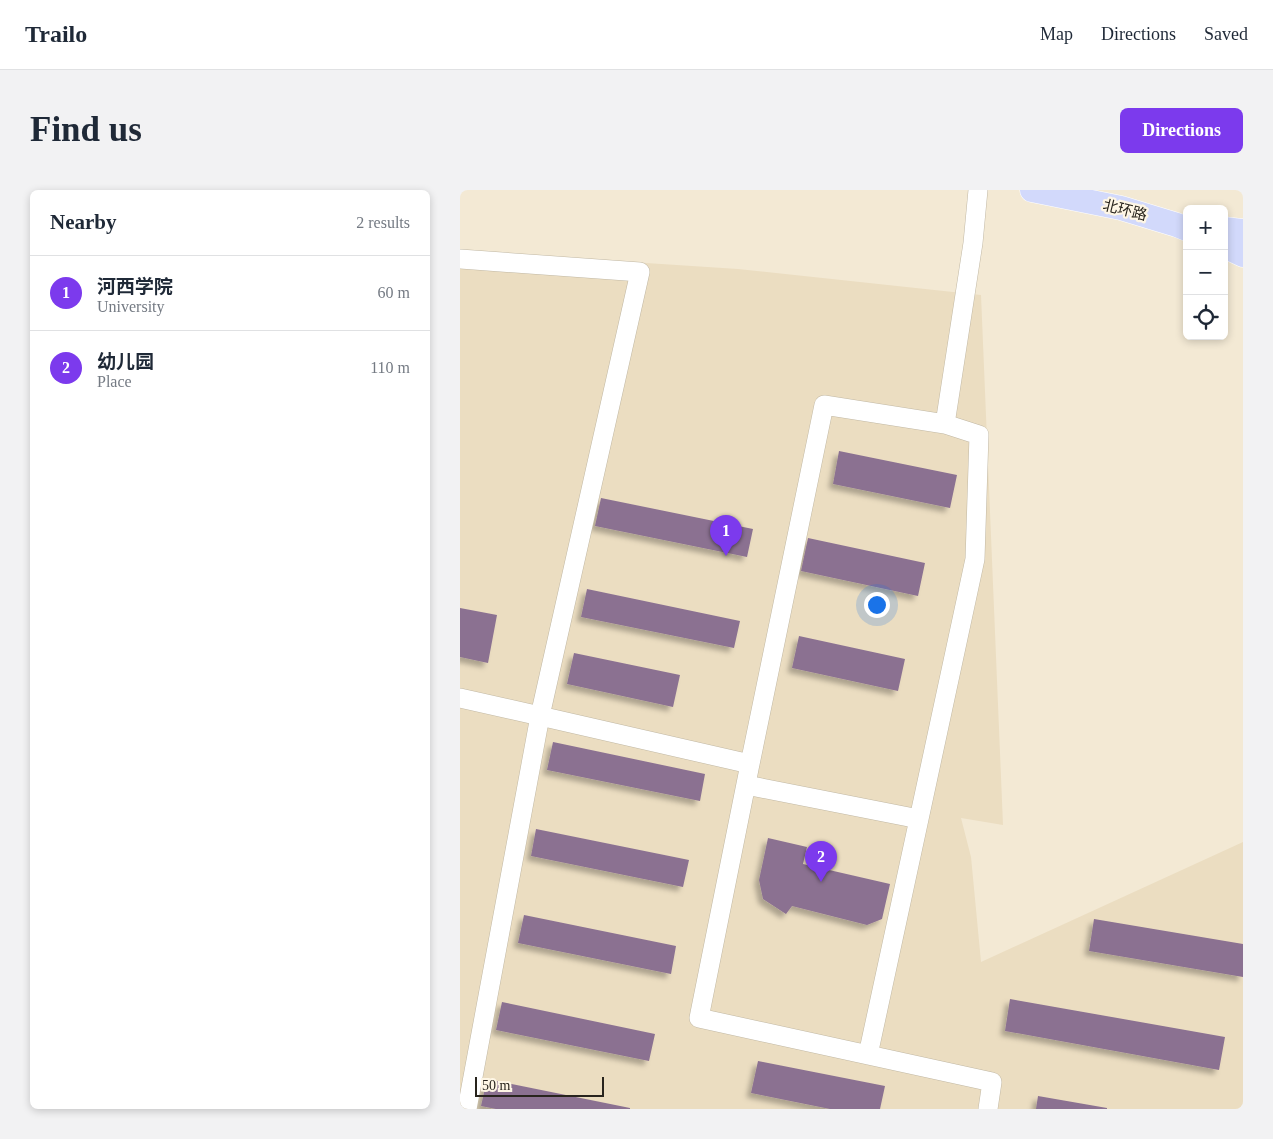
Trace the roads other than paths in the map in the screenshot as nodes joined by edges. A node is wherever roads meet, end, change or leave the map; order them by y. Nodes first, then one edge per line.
1 (978, 190) edge
2 (1032, 190) edge
3 (1183, 226) edge
4 (1228, 230) edge
5 (1243, 231) edge
6 (1228, 248) edge
7 (1243, 255) edge
8 (460, 259) edge
9 (945, 424) junction
10 (460, 698) edge
11 (540, 716) junction
12 (750, 764) junction
13 (746, 785) junction
14 (919, 819) junction
15 (868, 1055) junction
16 (466, 1109) edge
17 (988, 1109) edge

1 - 9 street
2 - 3 main road, 北环路
4 - 5 main road
6 - 7 main road
8 - 11 street
9 - 12 street
9 - 14 street
10 - 11 street
11 - 12 street
11 - 16 street
12 - 13 street
13 - 14 street
13 - 15 street
14 - 15 street
15 - 17 street

